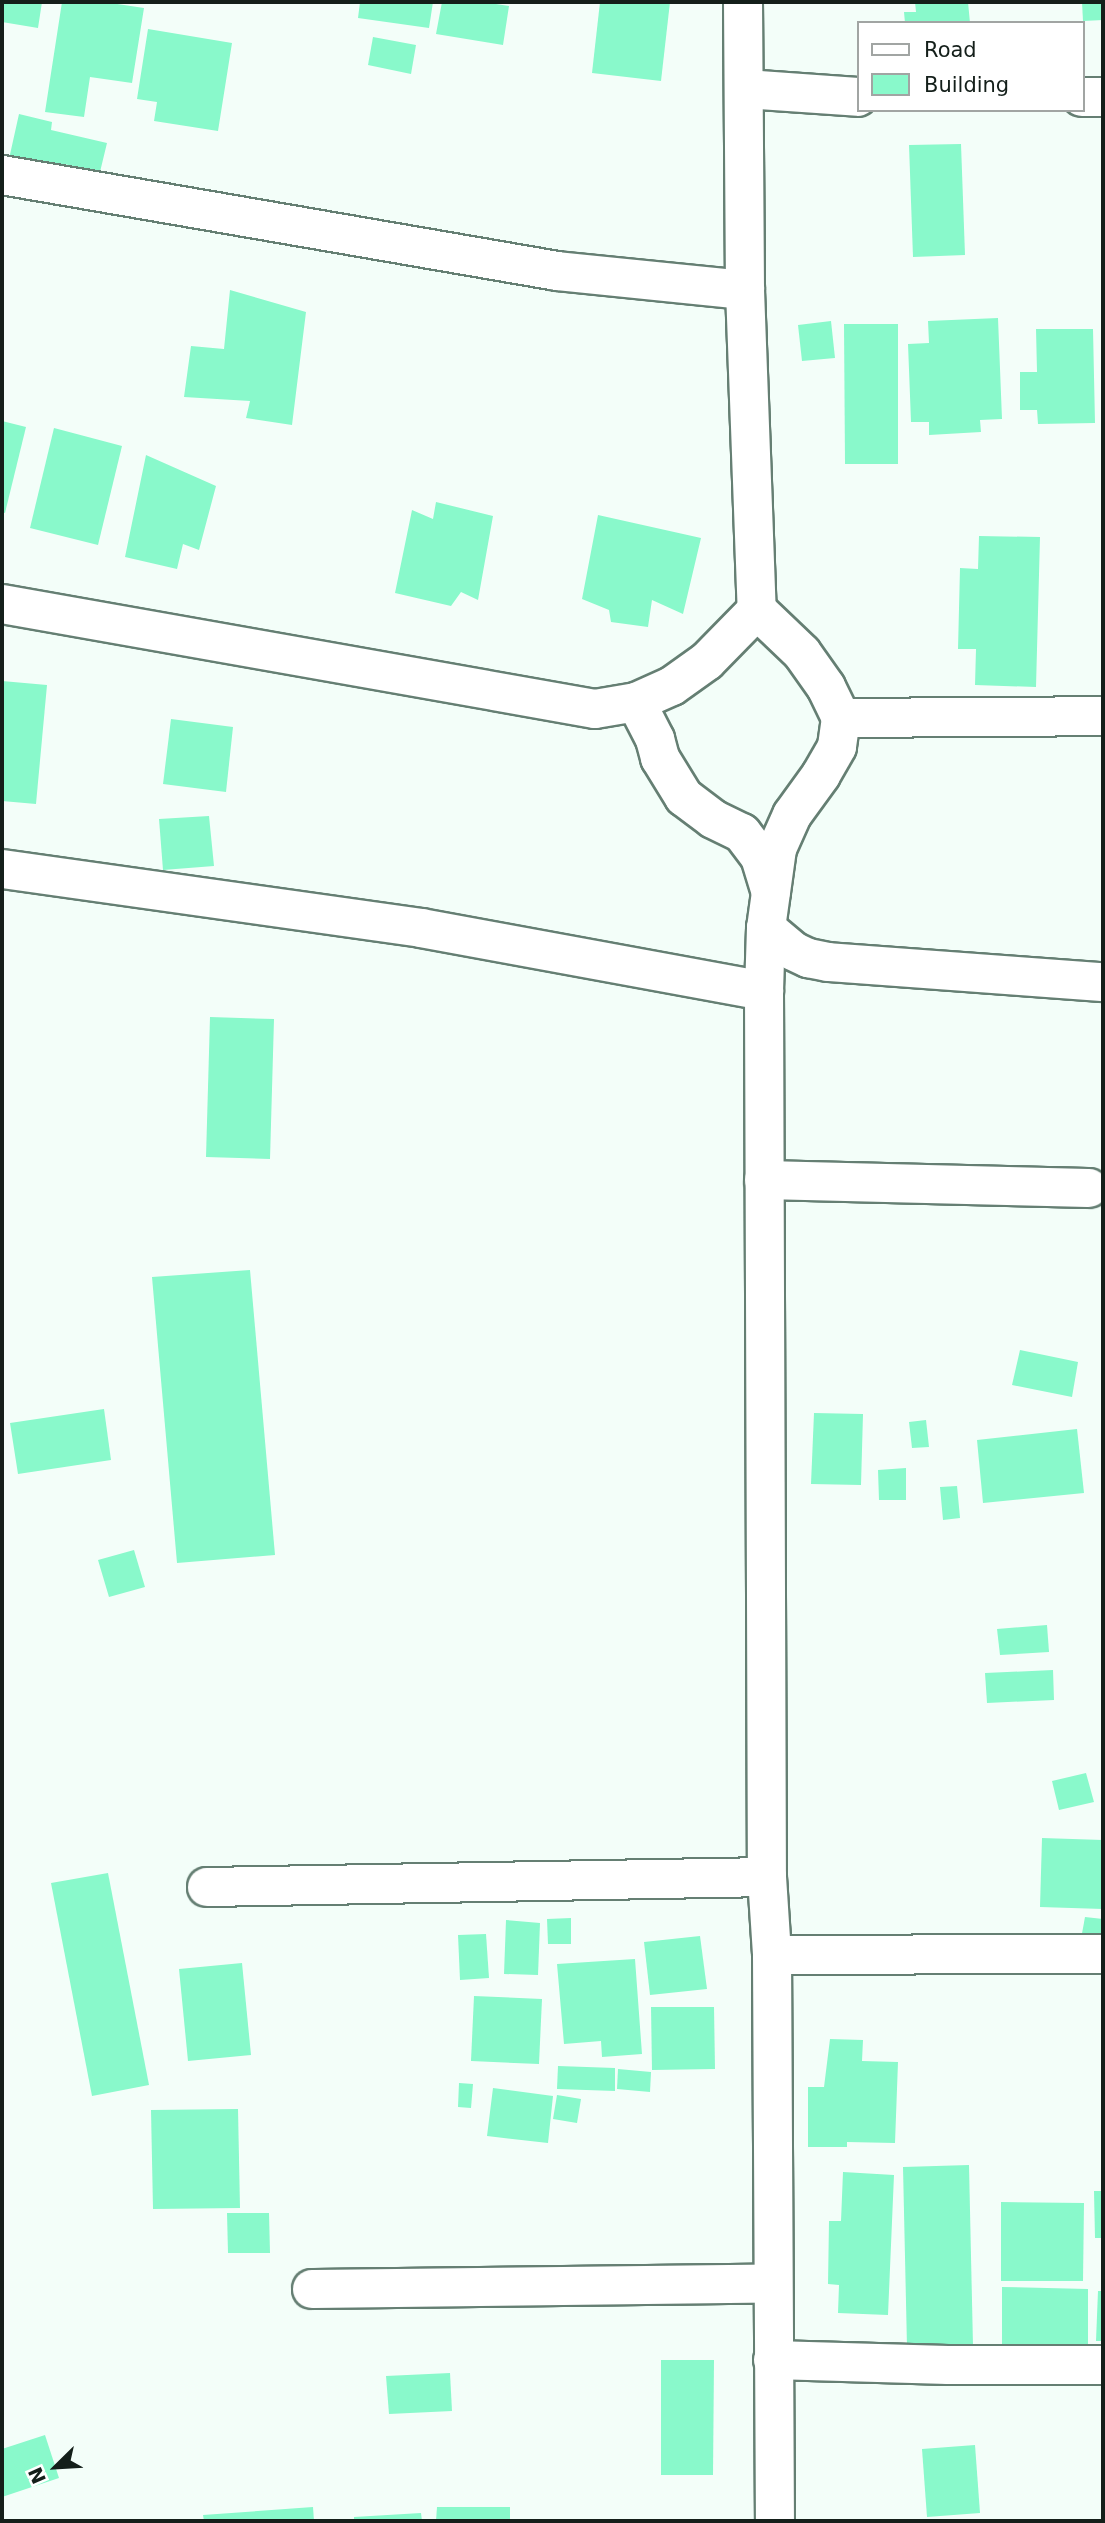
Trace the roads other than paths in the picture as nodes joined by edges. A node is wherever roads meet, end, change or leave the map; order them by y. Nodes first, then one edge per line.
1 (743, 2) edge
2 (745, 89) junction
3 (856, 97) edge
4 (1084, 97) edge
5 (1103, 97) edge
6 (2, 175) edge
7 (745, 290) junction
8 (2, 604) edge
9 (757, 610) junction
10 (636, 702) junction
11 (1103, 716) edge
12 (841, 718) junction
13 (2, 869) edge
14 (769, 910) junction
15 (1103, 982) edge
16 (764, 991) junction
17 (764, 1180) junction
18 (1089, 1188) dead end
19 (767, 1877) junction
20 (206, 1886) dead end
21 (1103, 1954) edge
22 (772, 1955) junction
23 (772, 2283) junction
24 (312, 2290) dead end
25 (773, 2360) junction
26 (1103, 2365) edge
27 (775, 2521) edge

1 - 2 street
2 - 3 street
2 - 7 street
4 - 5 street
6 - 7 street
7 - 9 street
8 - 10 street
9 - 10 street
9 - 12 street
10 - 14 street
11 - 12 street
12 - 14 street
13 - 16 street
14 - 15 street
14 - 16 street
16 - 17 street
17 - 18 street
17 - 19 street
19 - 20 street
19 - 22 street
21 - 22 street
22 - 23 street
23 - 24 street
23 - 25 street
25 - 26 street
25 - 27 street

